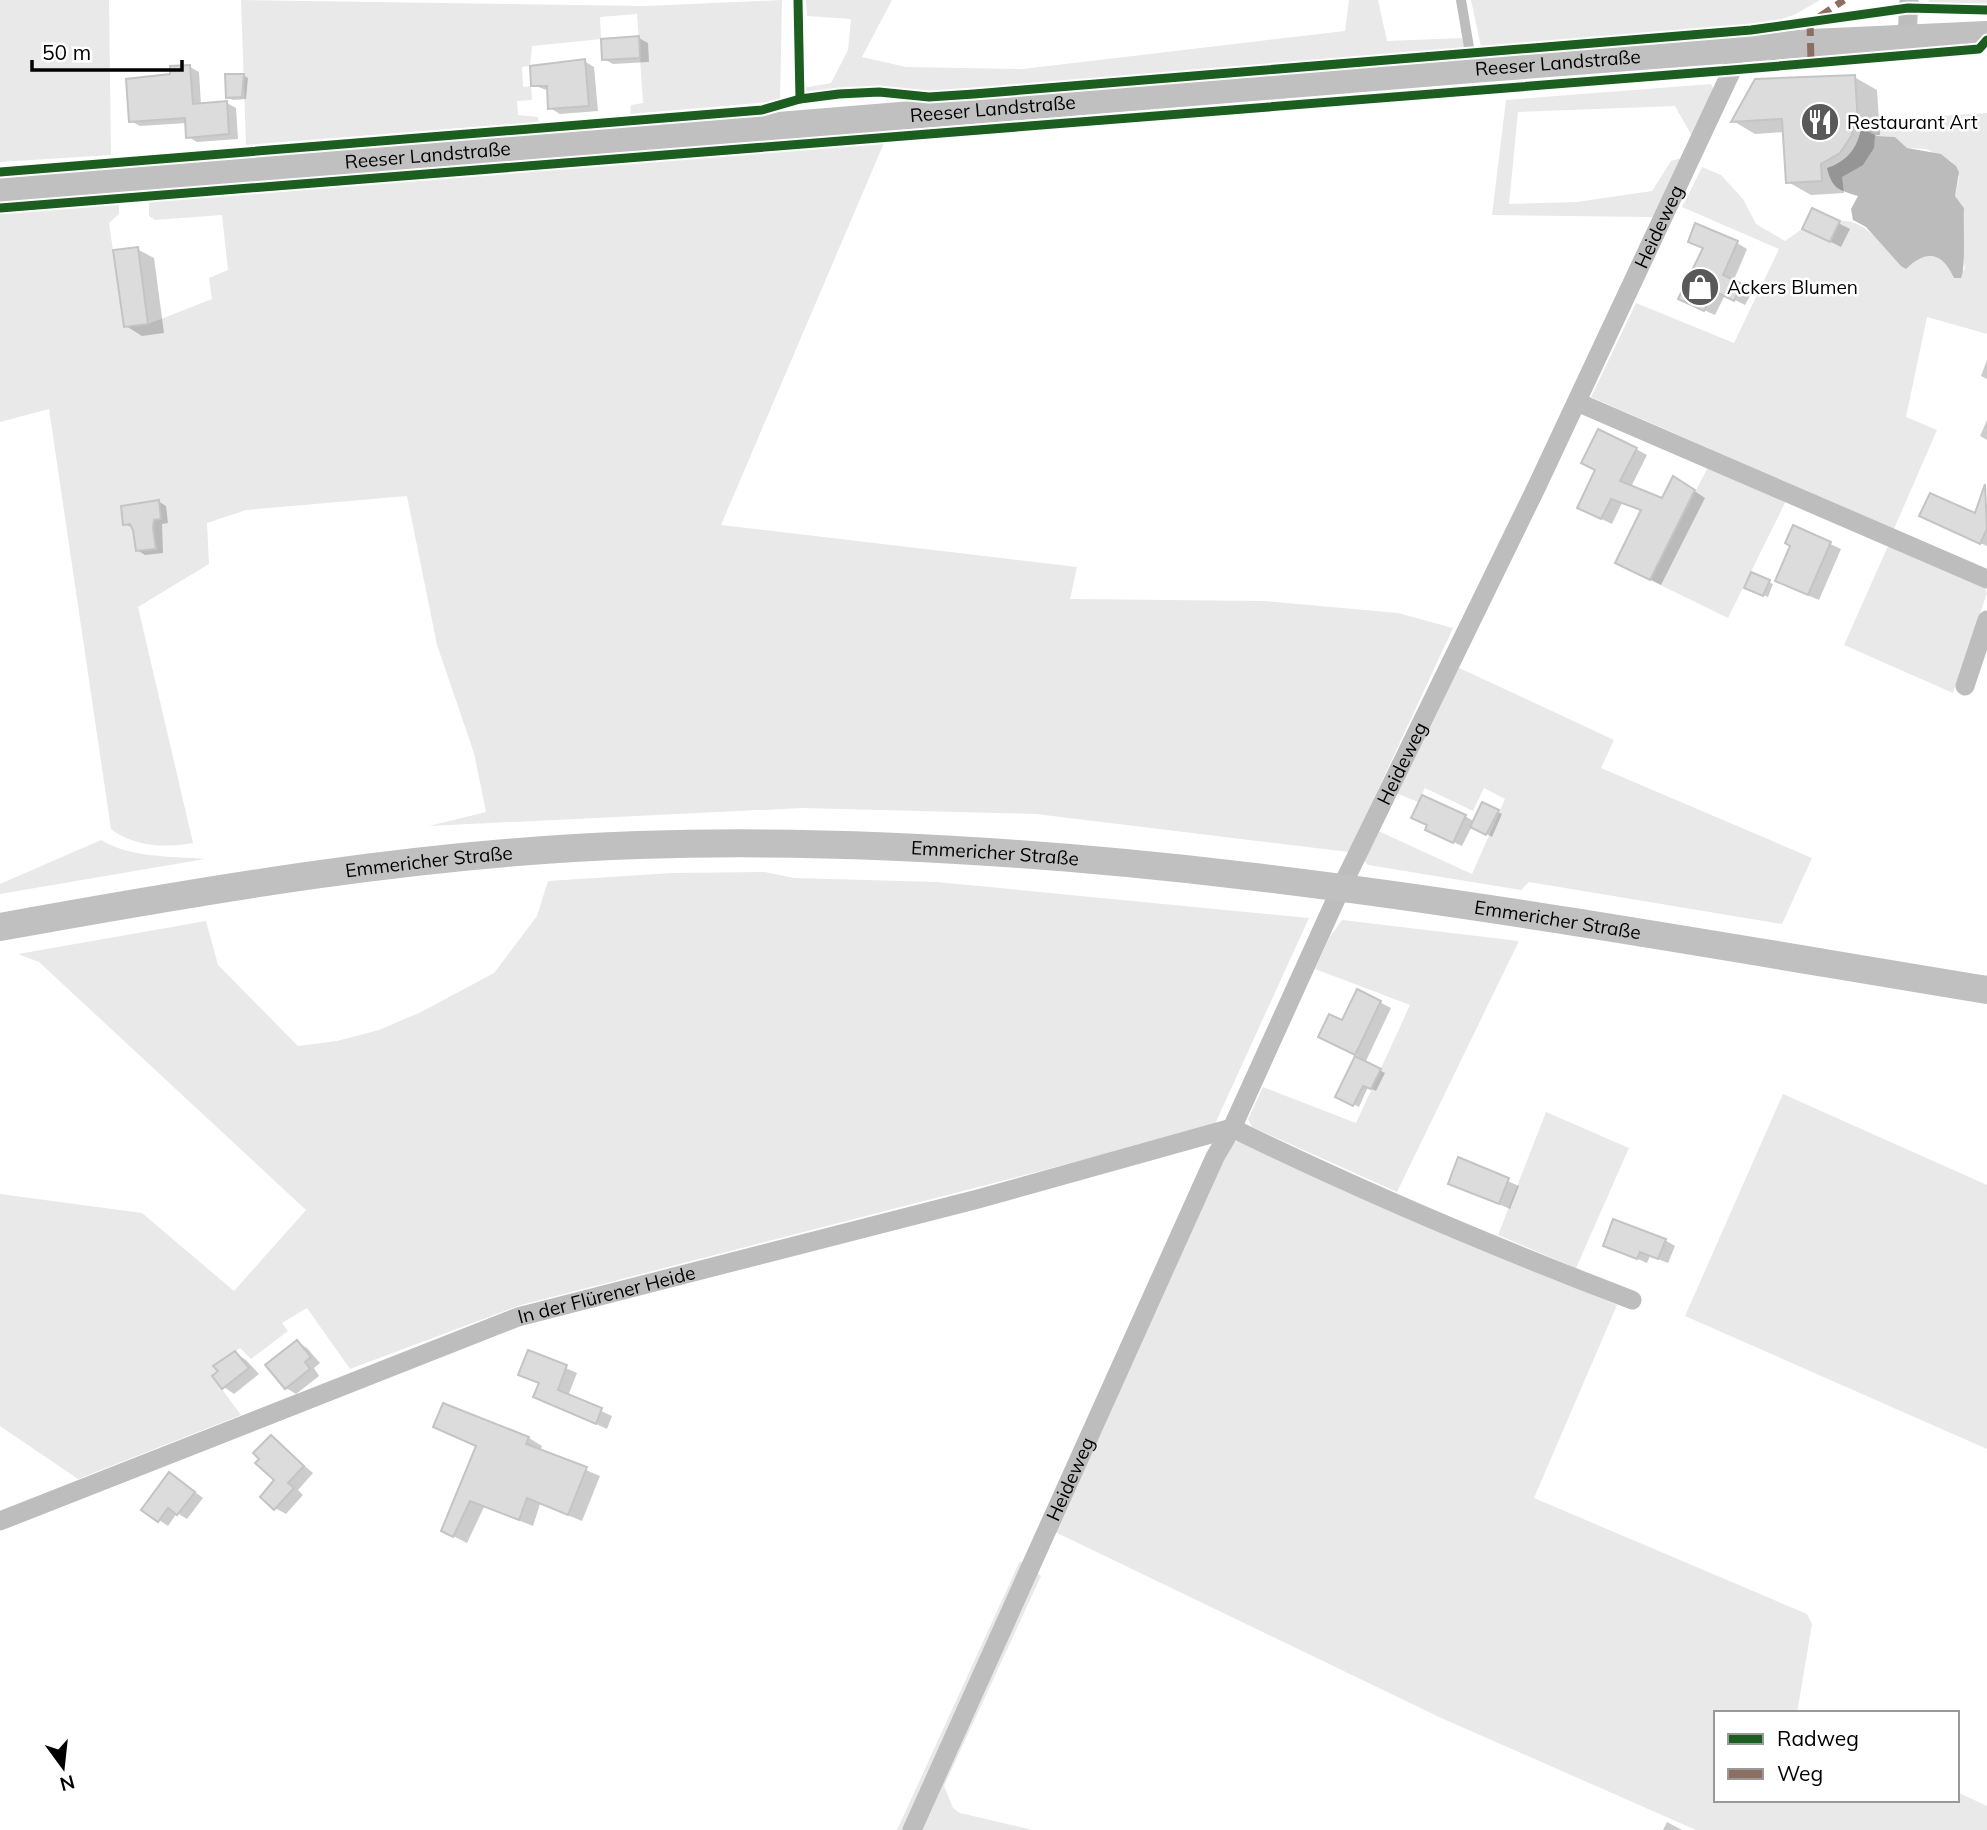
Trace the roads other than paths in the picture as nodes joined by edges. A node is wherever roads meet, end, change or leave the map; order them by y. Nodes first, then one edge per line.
1 (1461, 0) edge
2 (1909, 0) edge
3 (1987, 35) edge
4 (1907, 37) junction
5 (1736, 49) junction
6 (1472, 69) junction
7 (0, 190) edge
8 (1577, 402) junction
9 (1987, 579) edge
10 (1987, 620) edge
11 (1965, 686) dead end
12 (1341, 888) junction
13 (0, 927) edge
14 (1987, 990) edge
15 (1232, 1128) junction
16 (1632, 1300) dead end
17 (0, 1521) edge
18 (912, 1830) edge

1 - 6 lane
2 - 4 street
3 - 4 street, Reeser Landstraße
4 - 5 street, Reeser Landstraße
5 - 6 street, Reeser Landstraße
5 - 8 street, Heideweg
6 - 7 street, Reeser Landstraße
8 - 9 street
8 - 12 street, Heideweg
10 - 11 street
12 - 13 street, Emmericher Straße
12 - 14 street, Emmericher Straße
12 - 15 street, Heideweg
15 - 16 street
15 - 17 street, In der Flürener Heide
15 - 18 street, Heideweg

